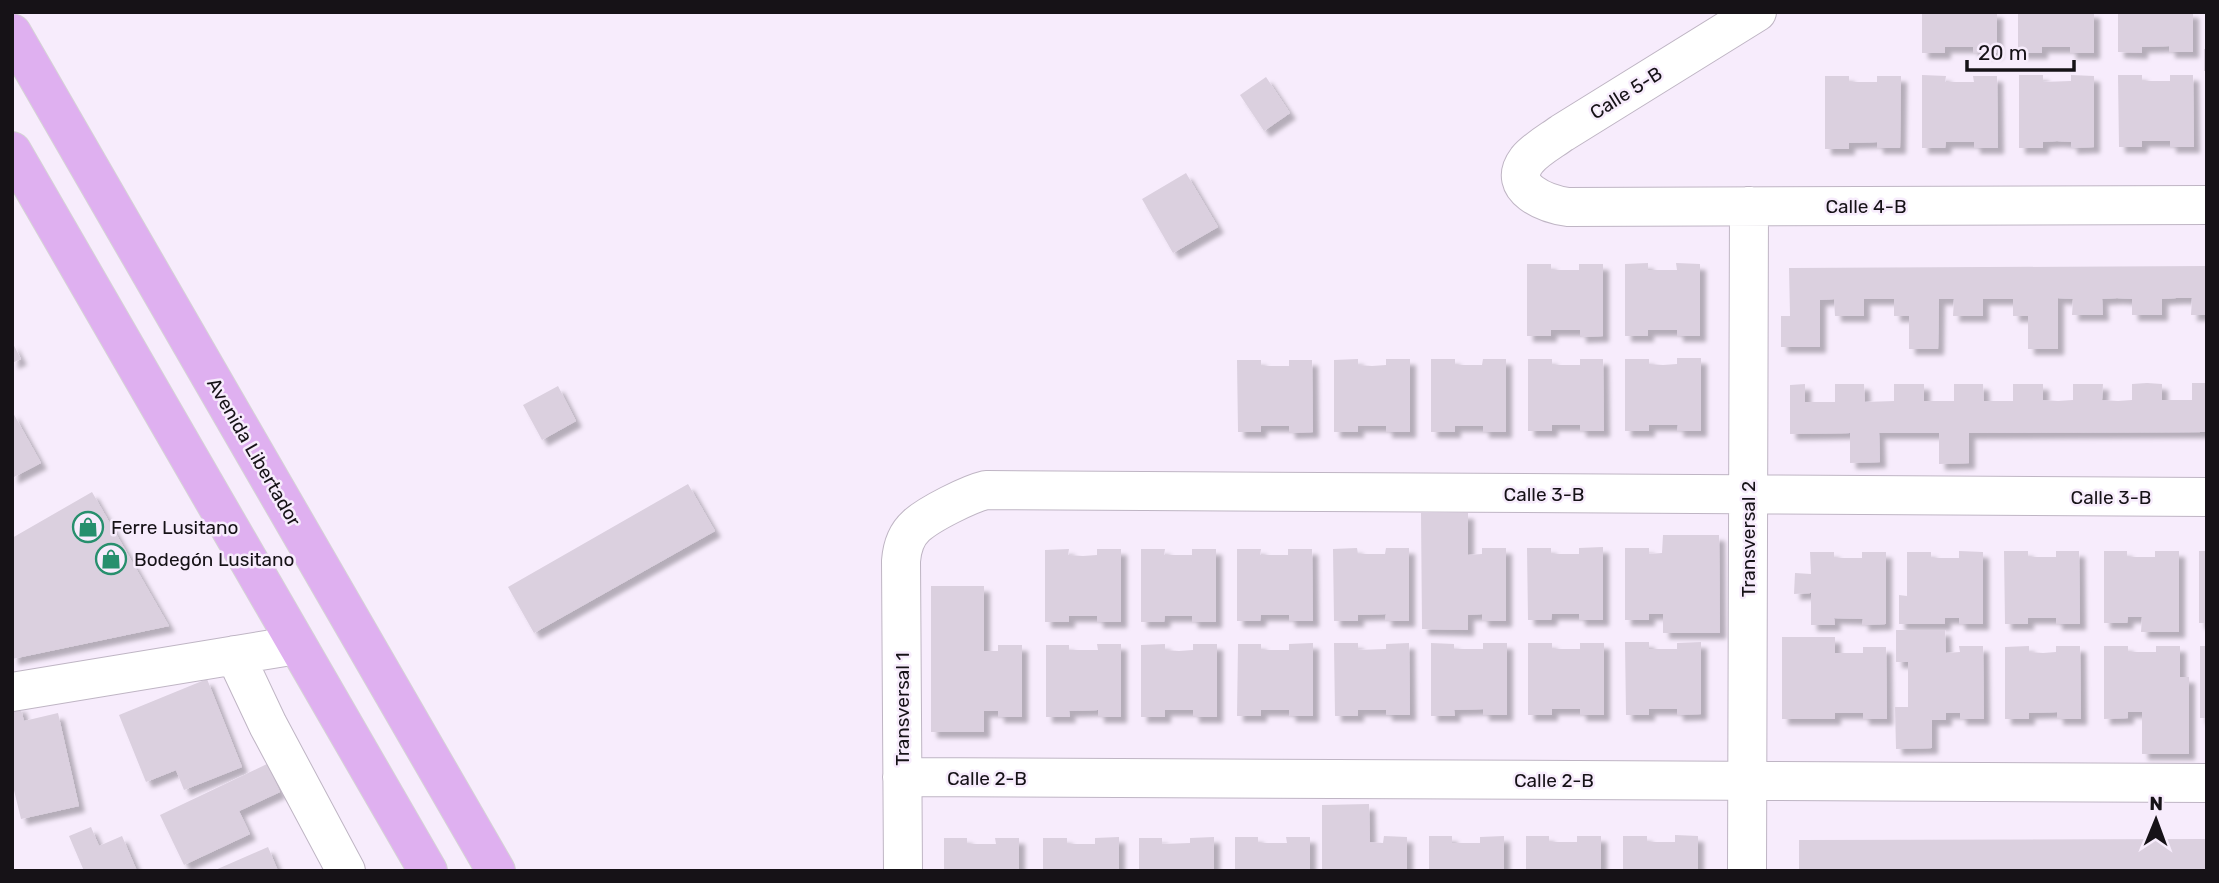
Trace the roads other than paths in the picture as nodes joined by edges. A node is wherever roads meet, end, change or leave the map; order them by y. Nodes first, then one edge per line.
1 (1758, 12) edge
2 (16, 49) edge
3 (12, 151) edge
4 (1529, 193) joint
5 (2207, 205) edge
6 (1749, 206) junction
7 (1748, 495) junction
8 (2207, 497) edge
9 (903, 547) joint
10 (297, 645) junction
11 (235, 655) junction
12 (12, 692) edge
13 (902, 777) junction
14 (1747, 781) junction
15 (2207, 783) edge
16 (346, 871) edge
17 (428, 871) edge
18 (496, 871) edge
19 (903, 871) edge
20 (1747, 871) edge

1 - 4 street, Calle 5-B
2 - 18 main road, Avenida Libertador
3 - 10 main road
4 - 6 street, Calle 4-B
5 - 6 street, Calle 4-B
6 - 7 street, Transversal 2
7 - 8 street, Calle 3-B
7 - 9 street, Calle 3-B
7 - 14 street, Transversal 2
9 - 13 street, Transversal 1
10 - 11 street
10 - 17 main road
11 - 12 street
11 - 16 street
13 - 14 street, Calle 2-B
13 - 19 street, Transversal 1
14 - 15 street, Calle 2-B
14 - 20 street, Transversal 2

